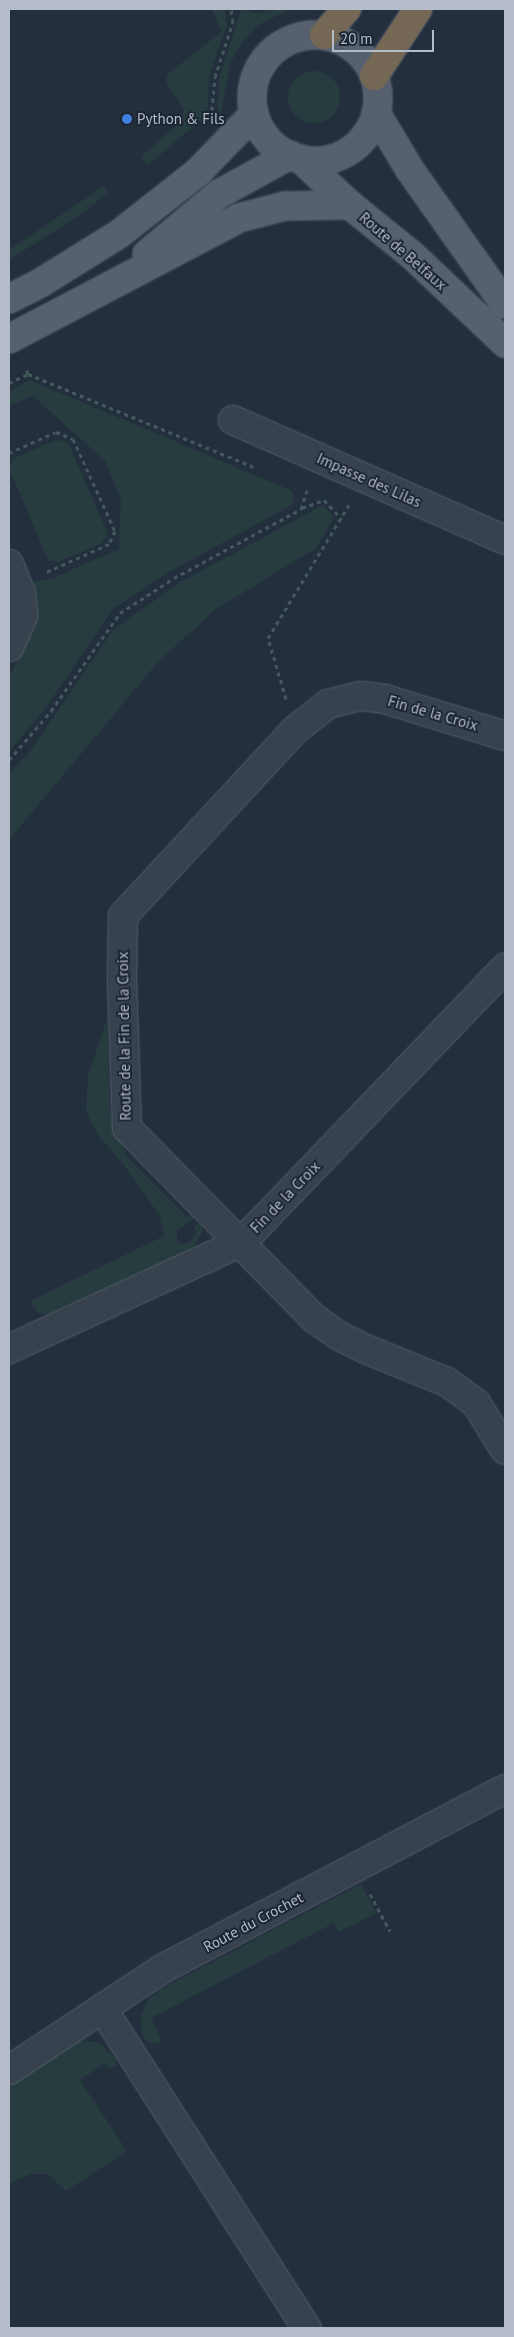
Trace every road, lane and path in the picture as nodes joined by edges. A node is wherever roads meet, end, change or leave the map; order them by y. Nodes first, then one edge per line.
1 (231, 9) edge
2 (347, 9) edge
3 (418, 9) edge
4 (324, 35) junction
5 (374, 76) junction
6 (254, 114) junction
7 (376, 114) junction
8 (210, 119) dead end
9 (296, 157) junction
10 (350, 205) junction
11 (117, 280) junction
12 (9, 299) edge
13 (505, 304) edge
14 (505, 343) edge
15 (14, 348) edge
16 (28, 374) junction
17 (9, 383) edge
18 (233, 420) dead end
19 (9, 453) edge
20 (321, 459) junction
21 (263, 470) dead end
22 (362, 478) junction
23 (299, 485) dead end
24 (308, 489) junction
25 (301, 508) junction
26 (341, 518) junction
27 (505, 540) edge
28 (13, 575) edge
29 (9, 647) edge
30 (360, 696) joint
31 (295, 730) junction
32 (505, 736) edge
33 (9, 760) edge
34 (505, 968) edge
35 (242, 1242) junction
36 (9, 1349) edge
37 (505, 1450) edge
38 (505, 1789) edge
39 (378, 1908) dead end
40 (390, 1931) dead end
41 (102, 2008) junction
42 (9, 2070) edge
43 (307, 2328) edge

1 - 8 path
2 - 4 highway
3 - 5 highway
4 - 5 main road
4 - 6 main road
5 - 7 main road
6 - 9 main road
6 - 12 main road
7 - 9 main road
7 - 13 main road
9 - 10 main road, Route de Belfaux
9 - 11 main road
10 - 11 main road
10 - 14 main road, Route de Belfaux
11 - 15 main road
15 - 16 path
16 - 17 path
16 - 21 path
18 - 20 street, Impasse des Lilas
19 - 28 path
20 - 22 street, Impasse des Lilas
20 - 24 path
22 - 26 path
22 - 27 street, Impasse des Lilas
23 - 24 path
24 - 25 path
25 - 26 path
25 - 33 path
26 - 31 path
28 - 29 street
30 - 31 street, Route de la Fin de la Croix
30 - 32 street, Fin de la Croix
31 - 35 street, Route de la Fin de la Croix
34 - 35 street, Fin de la Croix
35 - 36 street, Fin de la Croix
35 - 37 street, Route de la Fin de la Croix
38 - 41 street, Route du Crochet
39 - 40 path
41 - 42 street, Route du Crochet
41 - 43 street

